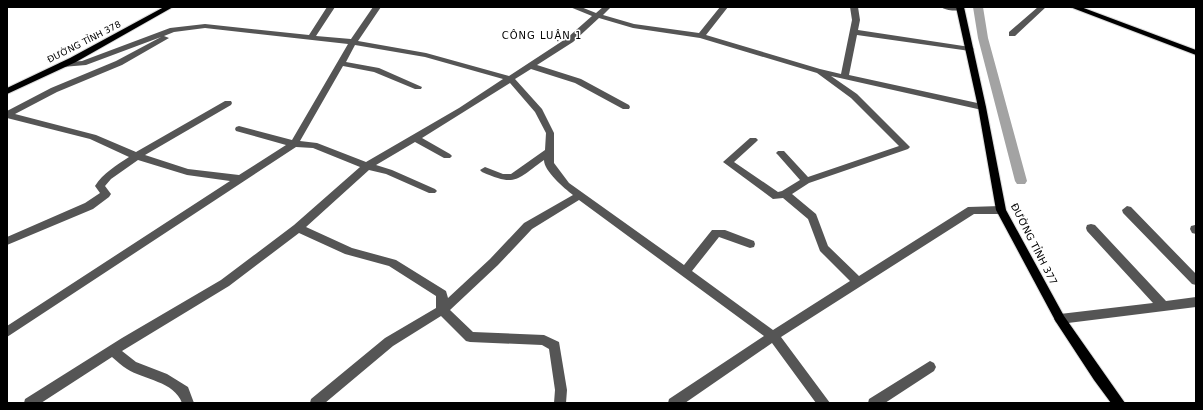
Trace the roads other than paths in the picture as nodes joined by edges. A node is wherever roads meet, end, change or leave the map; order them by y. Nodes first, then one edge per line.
1 (169, 7) edge
2 (331, 7) edge
3 (377, 7) edge
4 (574, 7) edge
5 (607, 7) edge
6 (724, 7) edge
7 (854, 7) edge
8 (945, 7) edge
9 (1042, 7) edge
10 (1074, 7) edge
11 (960, 8) edge
12 (595, 16) junction
13 (183, 28) junction
14 (853, 32) junction
15 (1012, 34) dead end
16 (701, 36) junction
17 (311, 37) junction
18 (353, 42) junction
19 (970, 49) junction
20 (1196, 53) edge
21 (341, 63) junction
22 (62, 65) junction
23 (530, 66) junction
24 (818, 71) junction
25 (845, 76) junction
26 (511, 79) junction
27 (418, 87) dead end
28 (7, 91) edge
29 (228, 103) dead end
30 (626, 107) dead end
31 (982, 107) junction
32 (8, 115) edge
33 (239, 129) dead end
34 (416, 138) junction
35 (753, 140) dead end
36 (294, 144) junction
37 (549, 152) junction
38 (781, 153) dead end
39 (137, 156) junction
40 (447, 156) dead end
41 (367, 166) junction
42 (484, 170) dead end
43 (240, 179) junction
44 (806, 181) junction
45 (432, 191) dead end
46 (785, 194) junction
47 (580, 195) junction
48 (1001, 210) junction
49 (1127, 210) dead end
50 (298, 228) junction
51 (1091, 228) dead end
52 (7, 241) edge
53 (750, 244) dead end
54 (685, 272) junction
55 (1196, 281) edge
56 (858, 282) junction
57 (1195, 303) edge
58 (1163, 306) junction
59 (442, 310) junction
60 (1060, 319) junction
61 (7, 332) edge
62 (773, 336) junction
63 (113, 351) junction
64 (930, 367) dead end
65 (30, 403) edge
66 (188, 403) edge
67 (316, 403) edge
68 (560, 403) edge
69 (674, 403) edge
70 (824, 403) edge
71 (874, 403) edge
72 (1119, 403) edge

1 - 22 main road, ĐƯỜNG TỈNH 378
2 - 17 street
3 - 18 street
4 - 12 street
5 - 12 street
6 - 16 street
7 - 14 street
8 - 11 street
9 - 15 street
10 - 20 main road
11 - 19 main road, ĐƯỜNG TỈNH 377
12 - 16 street
12 - 23 street
13 - 17 street
13 - 22 street
13 - 32 street
14 - 19 street
14 - 25 street
16 - 24 street
17 - 18 street
18 - 21 street
18 - 26 street
19 - 31 main road, ĐƯỜNG TỈNH 377
21 - 27 street
21 - 36 street
22 - 28 main road, ĐƯỜNG TỈNH 378
23 - 26 street
23 - 30 street
24 - 25 street
24 - 44 street
25 - 31 street
26 - 34 street
26 - 37 street
29 - 39 street
31 - 48 main road, ĐƯỜNG TỈNH 377
32 - 39 street
33 - 36 street
34 - 40 street
34 - 41 street
35 - 46 street
36 - 41 street
36 - 43 street
37 - 42 street
37 - 47 street
38 - 44 street
39 - 43 street
39 - 52 street
41 - 45 street
41 - 50 street
43 - 61 street
44 - 46 street
46 - 56 street
47 - 54 street
47 - 59 street
48 - 56 street
48 - 60 main road, ĐƯỜNG TỈNH 377
49 - 55 street
50 - 59 street
50 - 63 street
51 - 58 street
53 - 54 street
54 - 62 street
56 - 62 street
57 - 58 street
58 - 60 street
59 - 67 street
59 - 68 street
60 - 72 main road, ĐƯỜNG TỈNH 377
62 - 69 street
62 - 70 street
63 - 65 street
63 - 66 street
64 - 71 street

